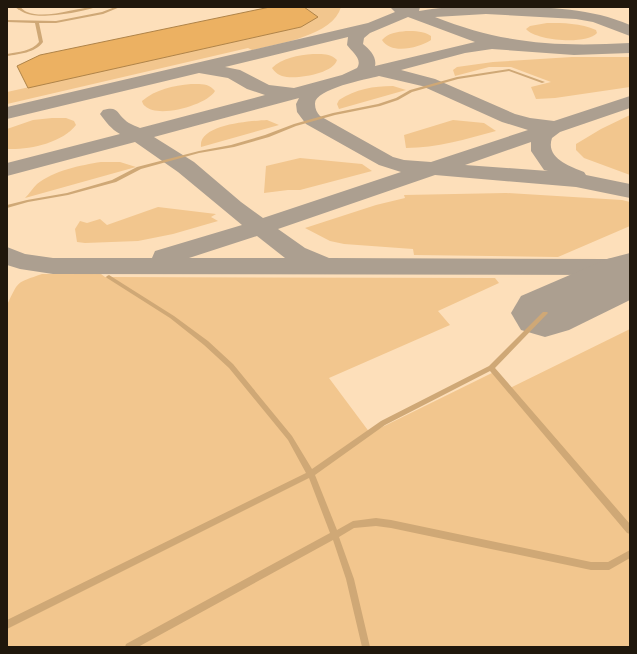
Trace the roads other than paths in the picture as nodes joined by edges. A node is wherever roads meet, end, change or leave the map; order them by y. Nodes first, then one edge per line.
1 (73, 7) edge
2 (94, 7) edge
3 (118, 7) edge
4 (19, 8) edge
5 (30, 14) junction
6 (7, 21) edge
7 (37, 22) junction
8 (7, 55) edge
9 (543, 82) dead end
10 (7, 207) edge
11 (109, 277) dead end
12 (545, 313) dead end
13 (491, 368) junction
14 (311, 474) junction
15 (630, 530) edge
16 (334, 534) junction
17 (630, 554) edge
18 (7, 625) edge
19 (129, 647) edge
20 (366, 647) edge

1 - 5 lane
2 - 5 lane
3 - 7 lane
4 - 5 lane
6 - 7 lane
7 - 8 lane
9 - 10 lane
11 - 14 lane
12 - 13 lane
13 - 14 lane
13 - 15 lane
14 - 16 lane
14 - 18 lane
16 - 17 lane
16 - 19 lane
16 - 20 lane

